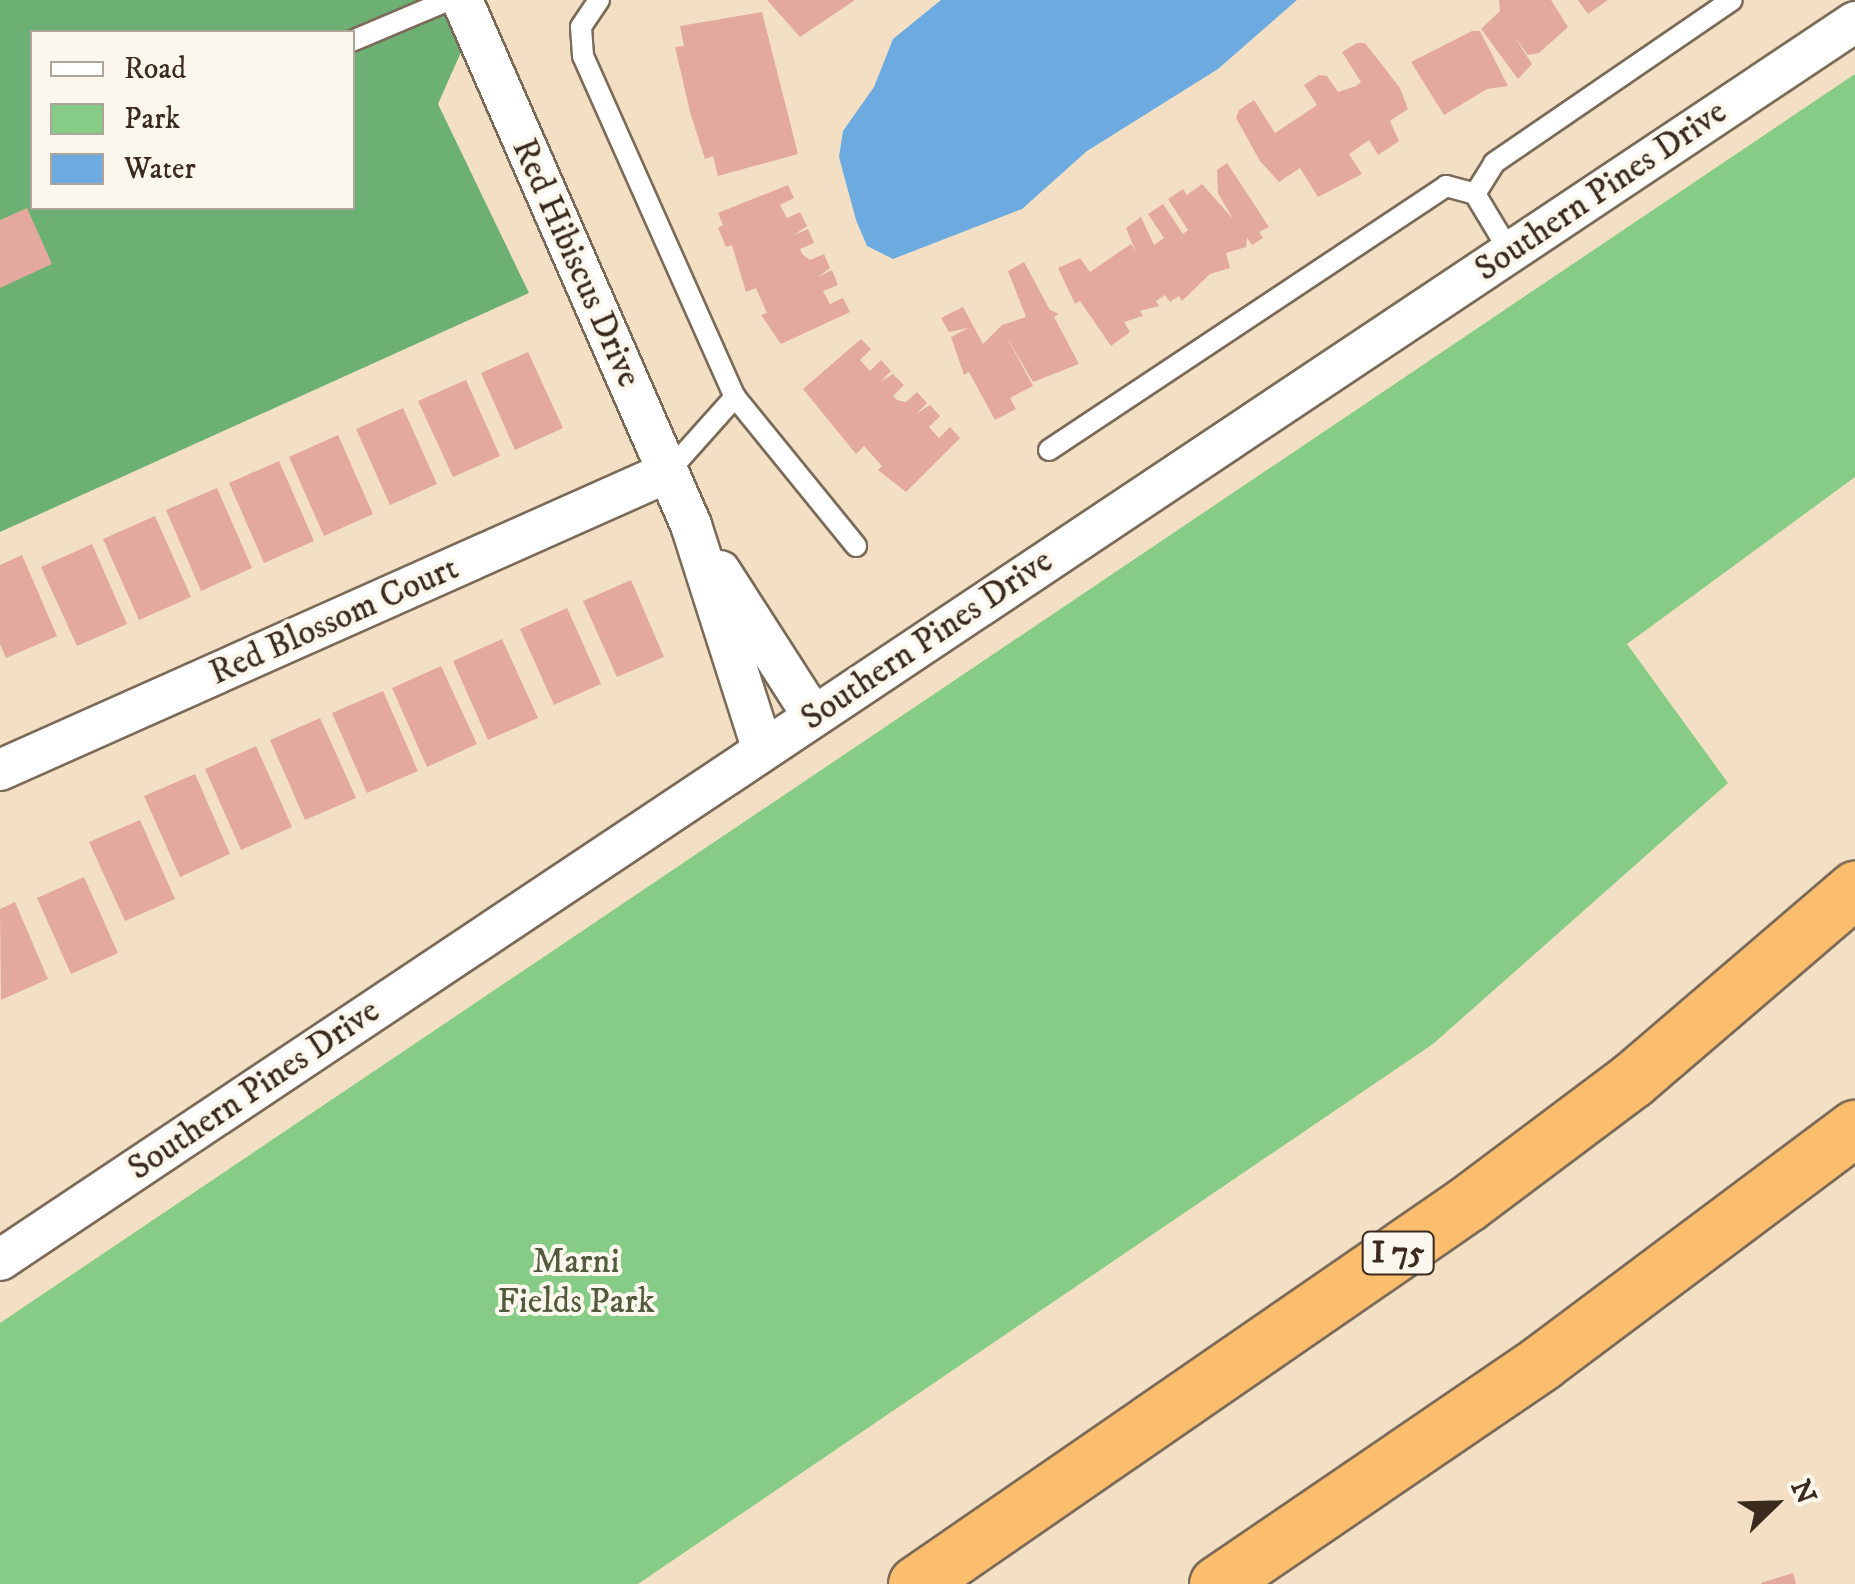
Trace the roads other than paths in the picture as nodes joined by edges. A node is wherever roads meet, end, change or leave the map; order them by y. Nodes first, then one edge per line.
1 (449, 0) edge
2 (462, 0) edge
3 (598, 0) edge
4 (1732, 0) edge
5 (1855, 22) edge
6 (355, 40) edge
7 (1475, 194) junction
8 (1510, 252) junction
9 (735, 397) junction
10 (1049, 450) dead end
11 (668, 472) junction
12 (691, 525) junction
13 (856, 546) dead end
14 (814, 716) junction
15 (763, 750) junction
16 (0, 770) edge
17 (1855, 889) edge
18 (1855, 1128) edge
19 (0, 1260) edge
20 (916, 1584) edge
21 (1216, 1584) edge

1 - 6 lane
2 - 11 street, Red Hibiscus Drive
3 - 9 lane
4 - 7 lane
5 - 8 street, Southern Pines Drive
7 - 8 lane
7 - 10 lane
8 - 14 street, Southern Pines Drive
9 - 11 lane
9 - 13 lane
11 - 12 street, Red Hibiscus Drive
11 - 16 street, Red Blossom Court
12 - 14 street, Red Hibiscus Drive
12 - 15 street, Red Hibiscus Drive
14 - 15 street, Southern Pines Drive
15 - 19 street, Southern Pines Drive
17 - 20 highway, I 75
18 - 21 highway

